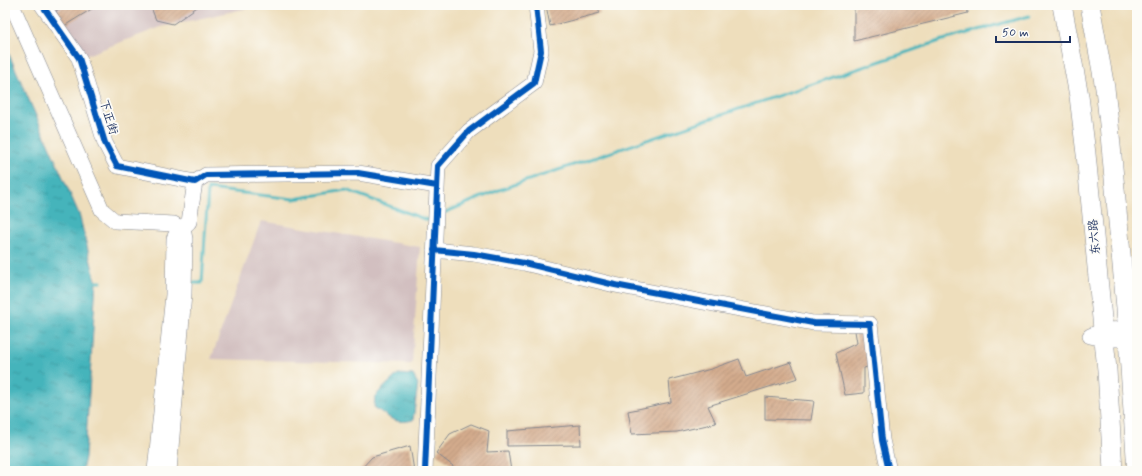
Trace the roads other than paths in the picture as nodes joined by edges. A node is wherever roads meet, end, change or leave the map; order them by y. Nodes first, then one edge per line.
1 (12, 5) edge
2 (42, 5) edge
3 (536, 5) edge
4 (1062, 5) edge
5 (1090, 5) edge
6 (195, 182) junction
7 (437, 186) junction
8 (181, 229) junction
9 (434, 250) junction
10 (1133, 334) edge
11 (1103, 335) junction
12 (1137, 470) edge
13 (158, 471) edge
14 (167, 471) edge
15 (425, 471) edge
16 (889, 471) edge
17 (1113, 471) edge

1 - 8 street
2 - 6 street, 下正街
3 - 7 street
4 - 11 main road, 东六路
5 - 10 main road, 东六路
6 - 7 street
6 - 8 street
7 - 9 street
8 - 13 main road
8 - 14 main road
9 - 15 street
9 - 16 street
10 - 11 street
10 - 12 main road, 东六路
11 - 17 main road, 东六路

